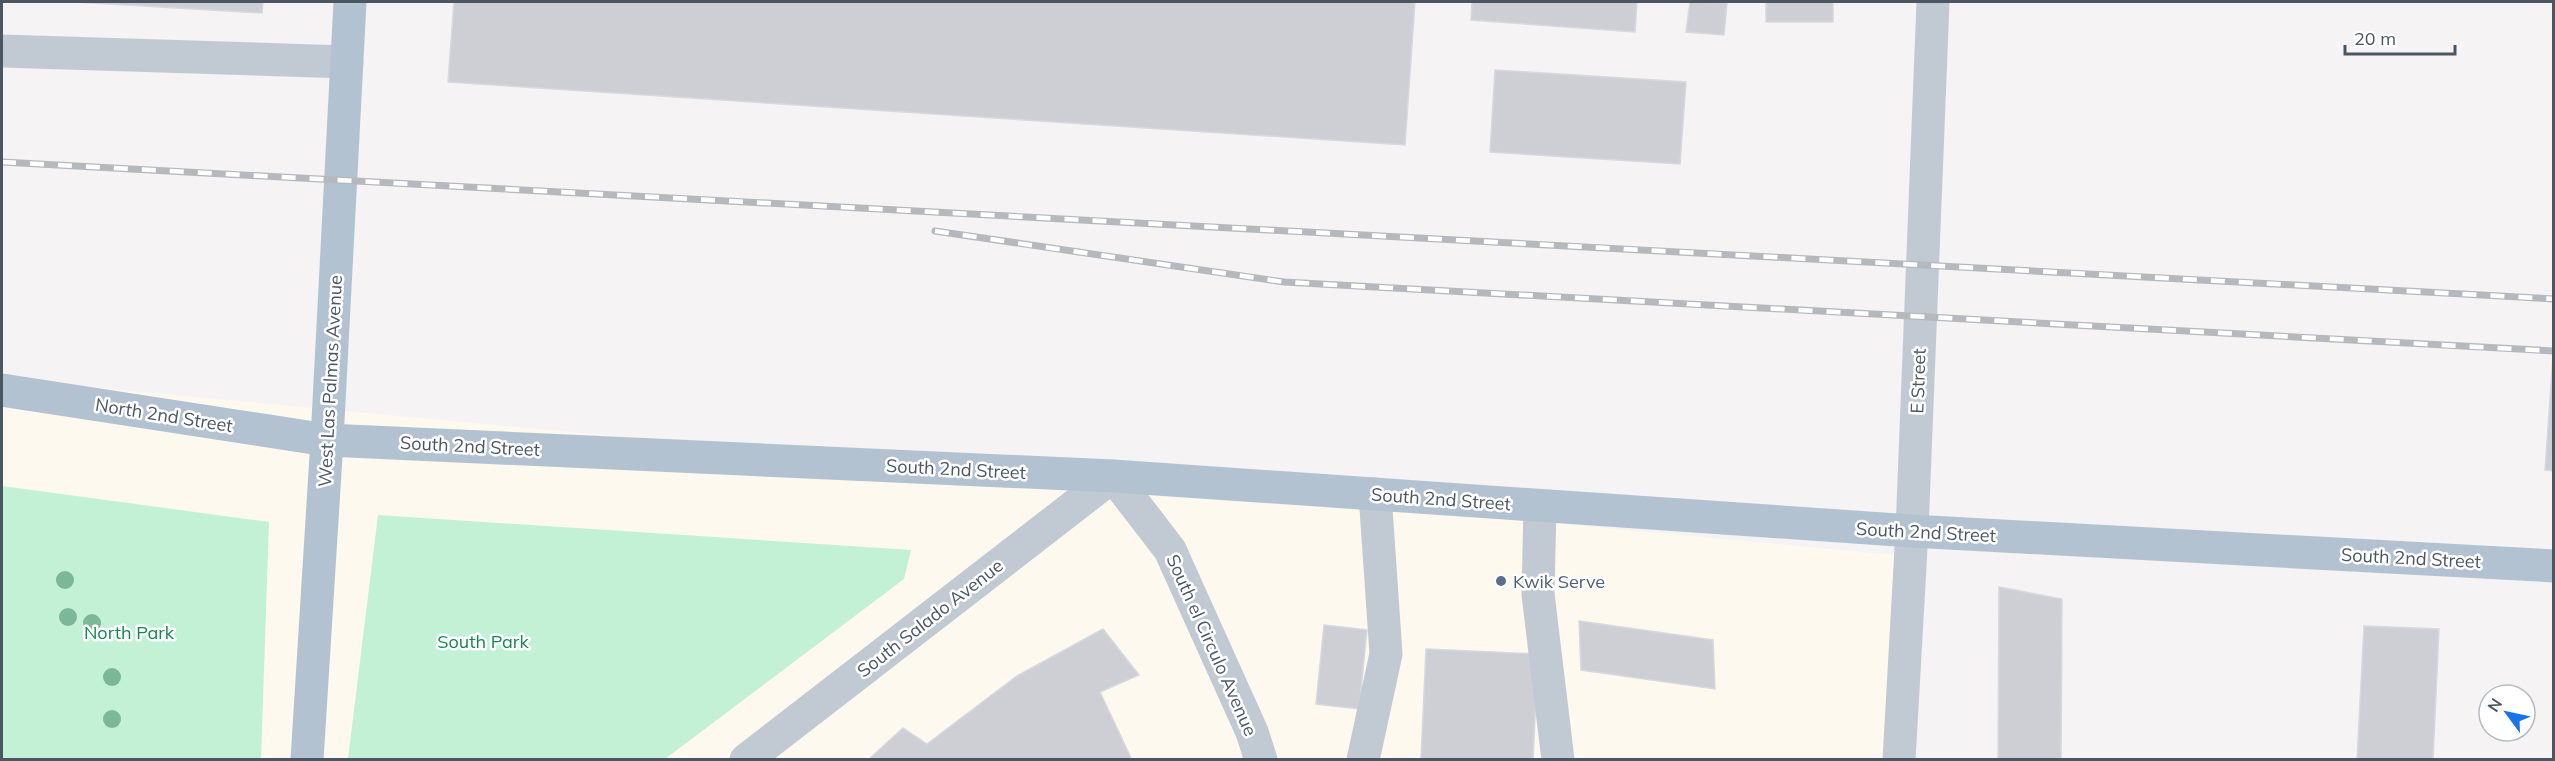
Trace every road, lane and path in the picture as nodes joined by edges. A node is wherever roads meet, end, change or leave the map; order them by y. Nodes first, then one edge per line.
1 (350, 2) edge
2 (1933, 2) edge
3 (2, 51) edge
4 (347, 62) junction
5 (2, 390) edge
6 (327, 440) junction
7 (1113, 476) junction
8 (1375, 494) junction
9 (1540, 506) junction
10 (1912, 531) junction
11 (2553, 566) edge
12 (307, 759) edge
13 (746, 759) edge
14 (1261, 759) edge
15 (1363, 759) edge
16 (1558, 759) edge
17 (1899, 759) edge

1 - 4 main road, West Las Palmas Avenue
2 - 10 street, E Street
3 - 4 street
4 - 6 main road, West Las Palmas Avenue
5 - 6 main road, North 2nd Street
6 - 7 main road, South 2nd Street
6 - 12 main road, West Las Palmas Avenue
7 - 8 main road, South 2nd Street
7 - 13 street, South Salado Avenue
7 - 14 street, South el Circulo Avenue
8 - 9 main road, South 2nd Street
8 - 15 street
9 - 10 main road, South 2nd Street
9 - 16 street
10 - 11 main road, South 2nd Street
10 - 17 street, E Street

